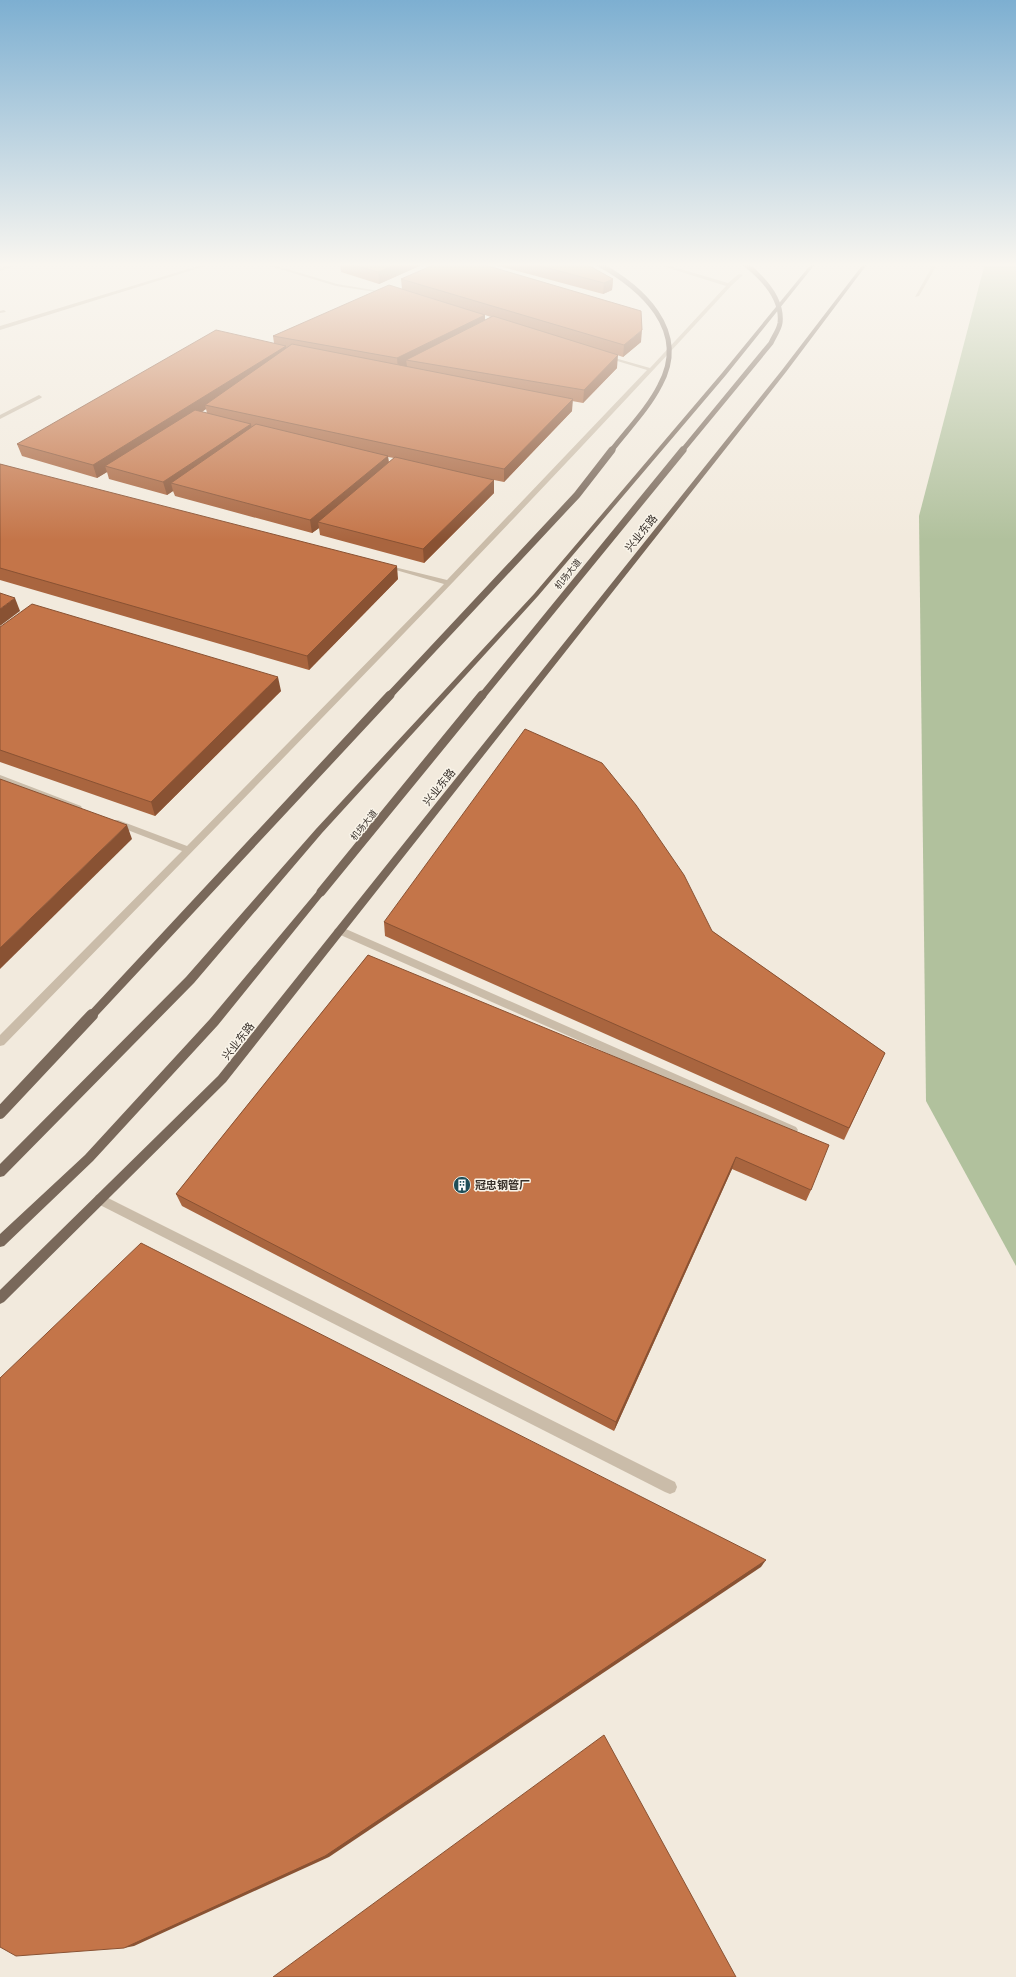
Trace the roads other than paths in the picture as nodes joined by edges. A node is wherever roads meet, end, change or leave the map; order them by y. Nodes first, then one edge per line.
1 (602, 355) edge
2 (665, 355) edge
3 (668, 355) edge
4 (739, 355) edge
5 (760, 355) edge
6 (796, 355) edge
7 (652, 370) junction
8 (39, 398) dead end
9 (0, 417) edge
10 (380, 564) edge
11 (449, 583) junction
12 (0, 778) edge
13 (87, 811) edge
14 (109, 819) edge
15 (188, 850) junction
16 (339, 930) junction
17 (0, 1042) edge
18 (0, 1113) edge
19 (805, 1136) edge
20 (0, 1172) edge
21 (100, 1199) junction
22 (0, 1242) edge
23 (0, 1298) edge
24 (670, 1487) dead end

1 - 7 street
2 - 7 street
3 - 18 main road, bridge
4 - 20 main road
5 - 22 main road, 机场大道, bridge
6 - 16 main road, 兴业东路
7 - 11 street
8 - 9 street
10 - 11 street
11 - 15 street
12 - 13 street
14 - 15 street
15 - 17 street
16 - 19 street
16 - 21 main road, 兴业东路
21 - 23 main road, 兴业东路
21 - 24 street

